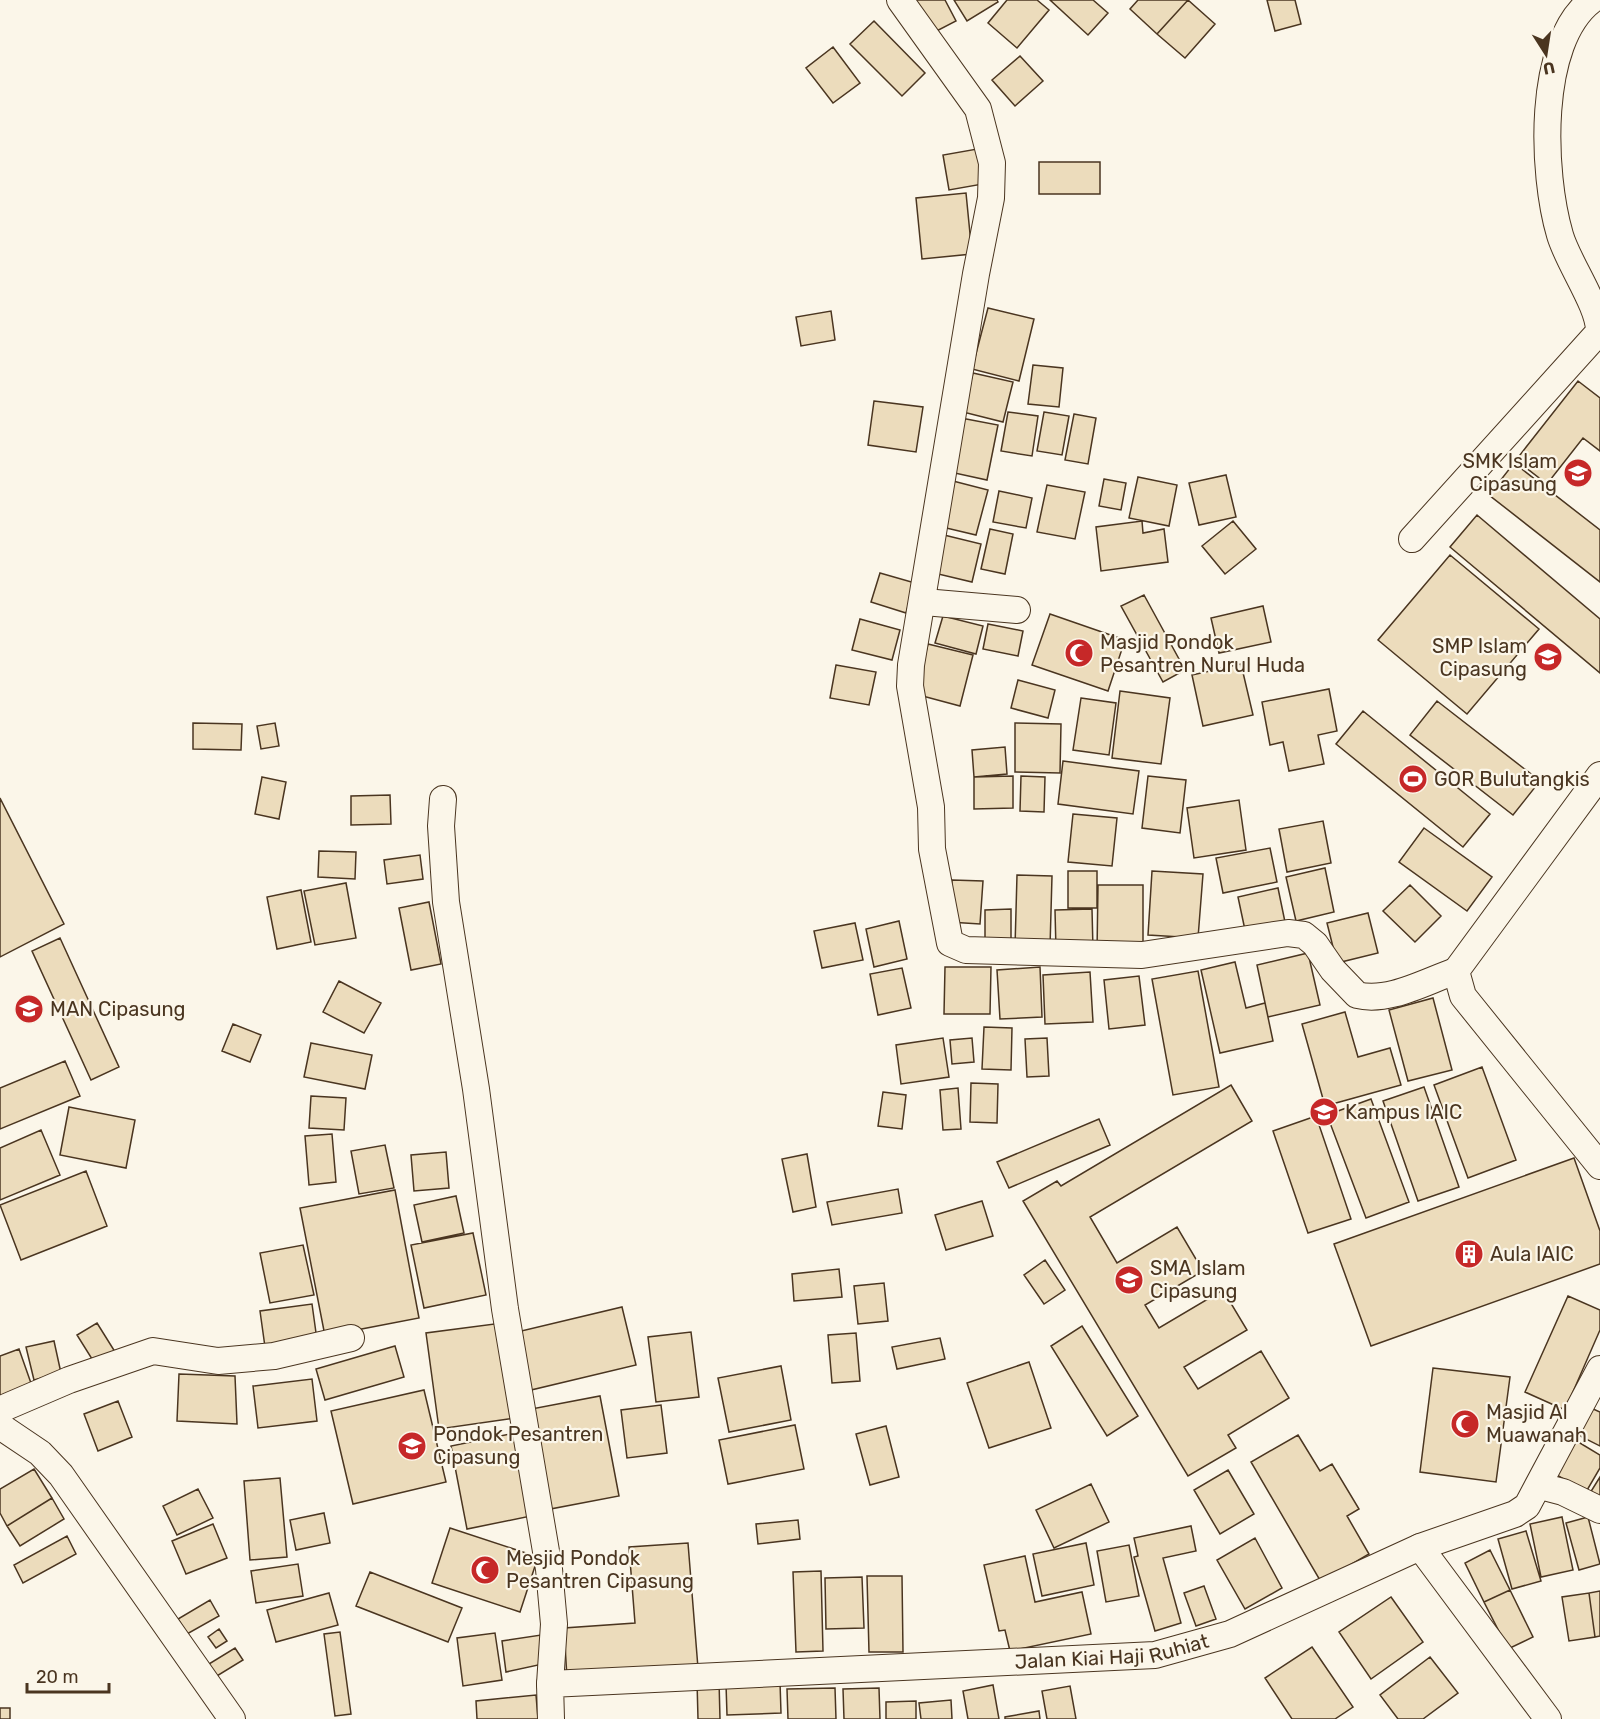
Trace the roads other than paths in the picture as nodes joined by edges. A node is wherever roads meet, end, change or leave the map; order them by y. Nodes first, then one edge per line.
1 (900, 0) edge
2 (1592, 0) edge
3 (1412, 539) dead end
4 (924, 602) junction
5 (1017, 610) dead end
6 (1600, 775) edge
7 (443, 799) dead end
8 (1456, 971) junction
9 (1600, 1166) edge
10 (351, 1338) dead end
11 (1600, 1369) edge
12 (0, 1412) edge
13 (0, 1426) edge
14 (1540, 1486) junction
15 (1600, 1510) edge
16 (1420, 1547) junction
17 (550, 1684) junction
18 (232, 1719) edge
19 (551, 1719) edge
20 (1548, 1719) edge

1 - 4 street
2 - 3 street
4 - 5 street
4 - 8 street
6 - 8 street
7 - 17 street
8 - 9 street
10 - 12 street
11 - 14 street, Jalan Kiai Haji Ruhiat
13 - 18 street
14 - 15 street
14 - 16 street, Jalan Kiai Haji Ruhiat
16 - 17 street, Jalan Kiai Haji Ruhiat
16 - 20 street
17 - 19 street

